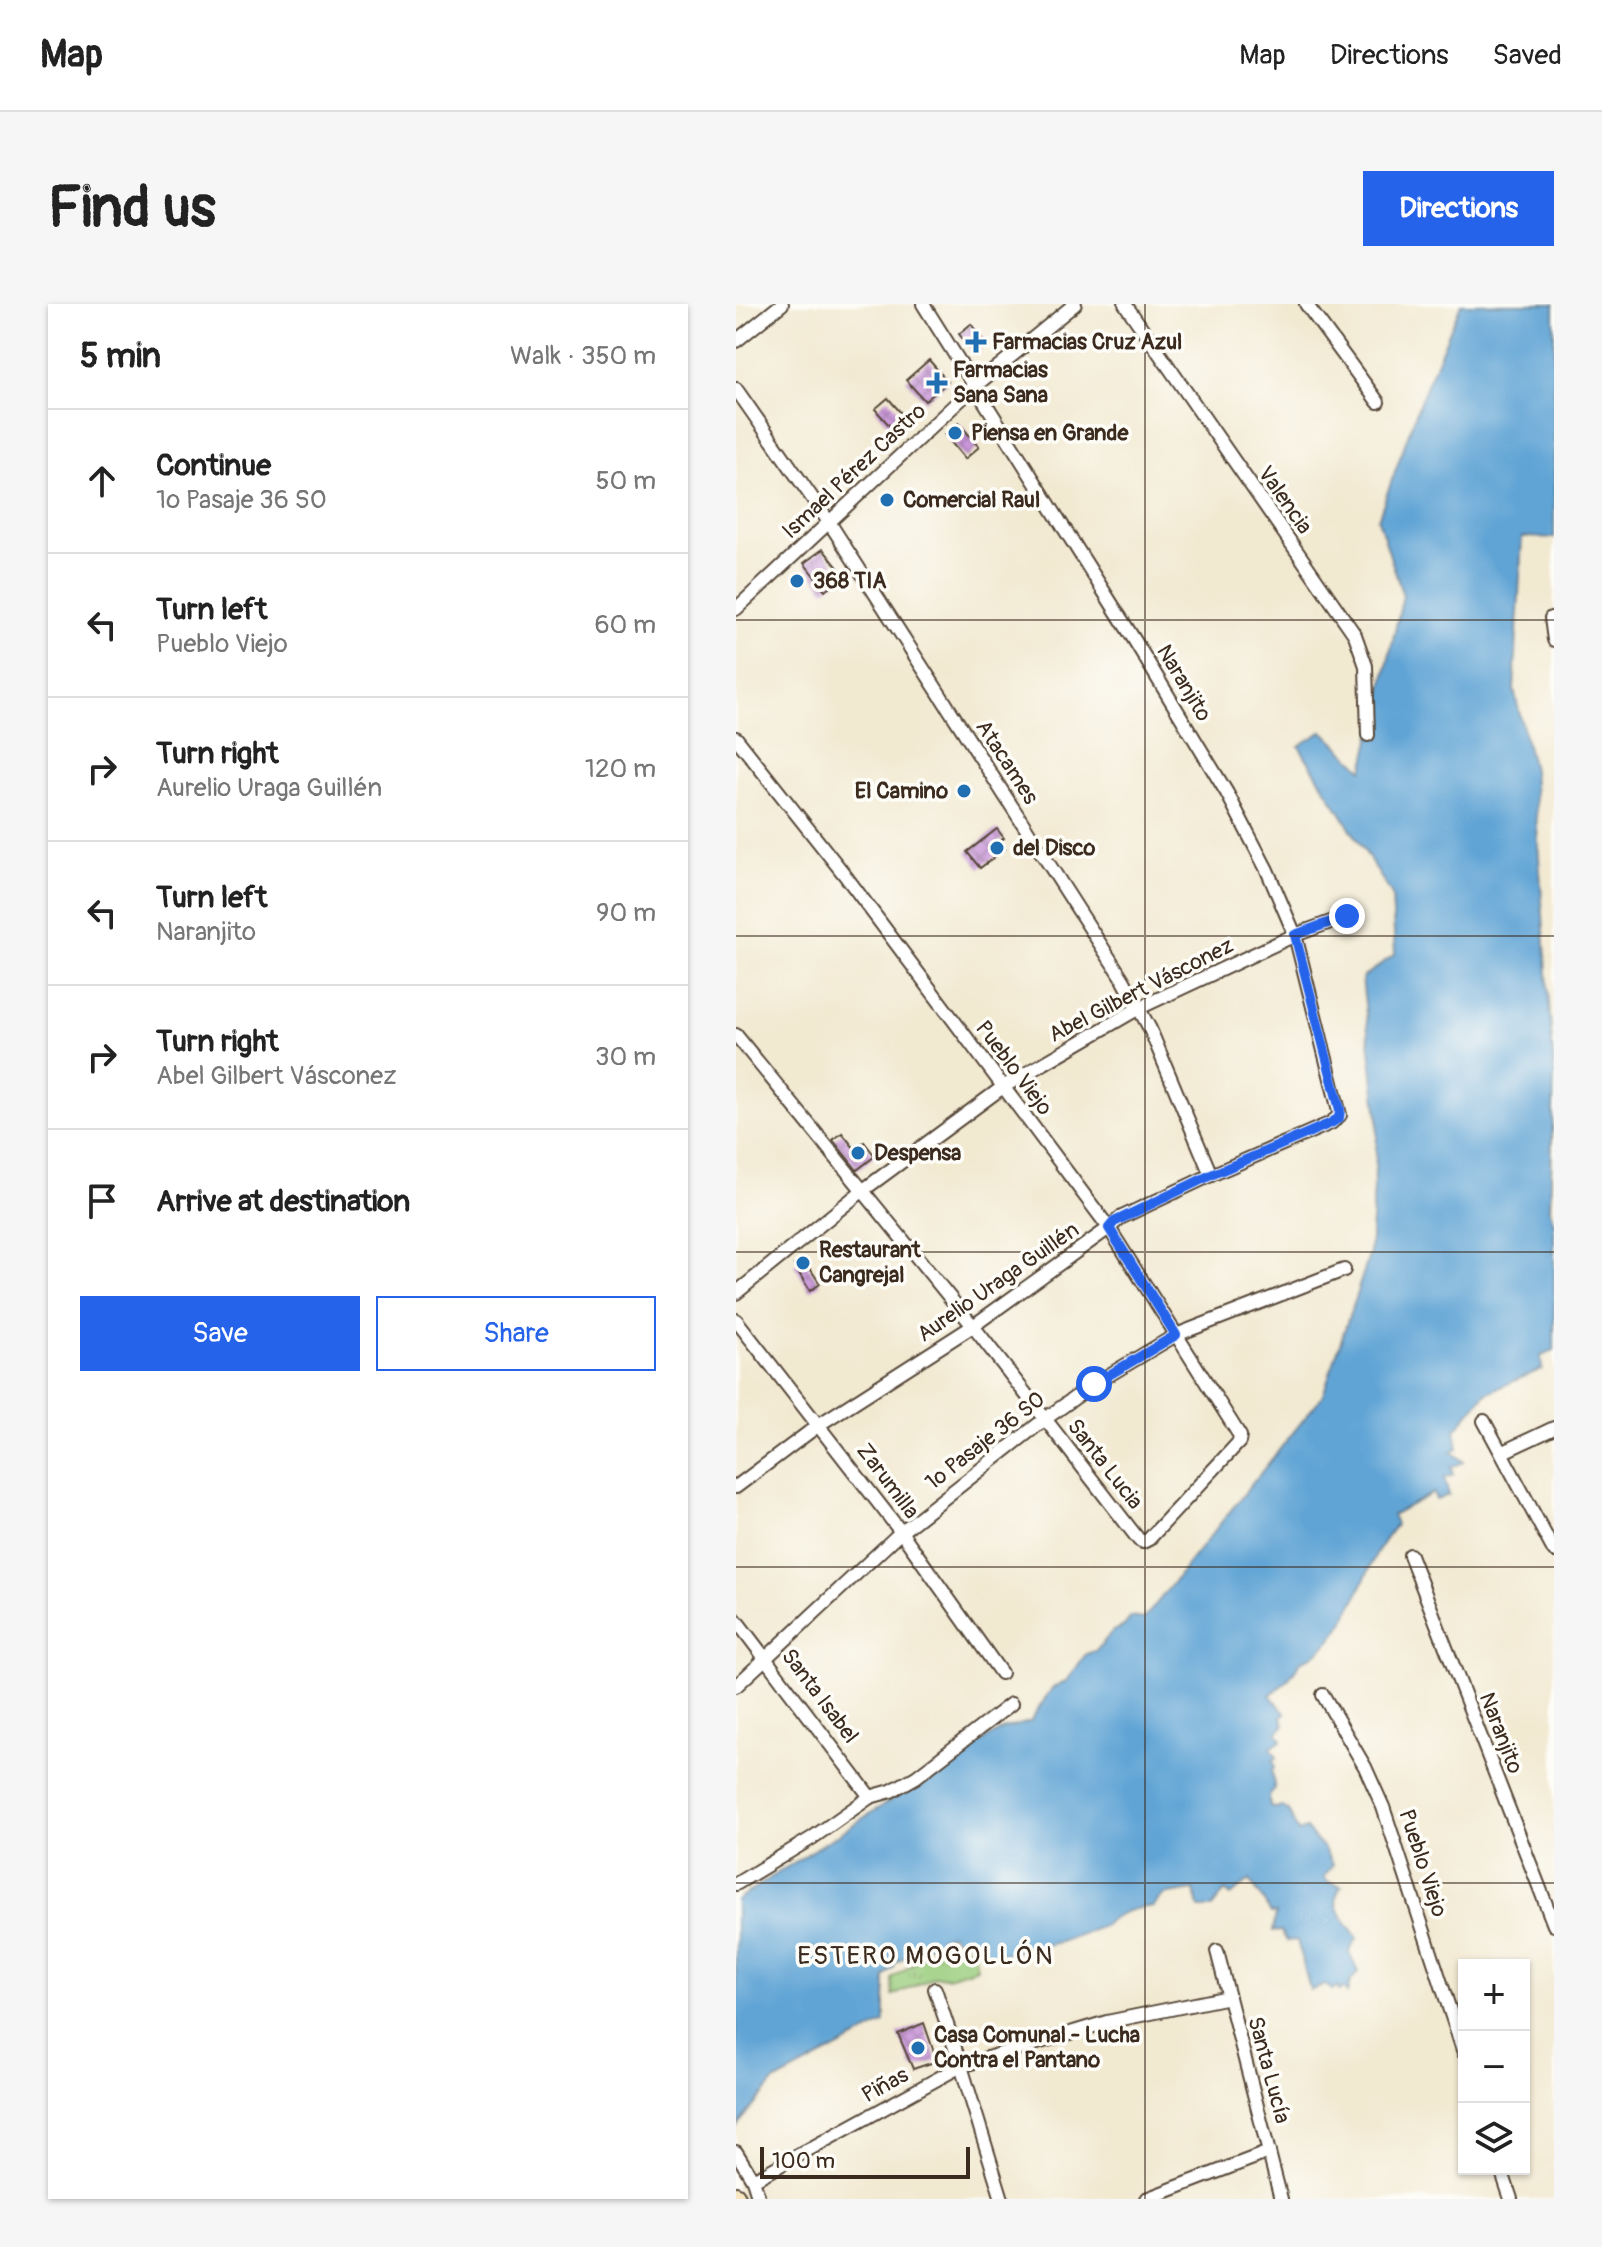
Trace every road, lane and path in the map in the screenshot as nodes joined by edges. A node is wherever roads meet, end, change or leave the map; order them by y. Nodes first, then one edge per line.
1 (782, 304) edge
2 (923, 304) edge
3 (1075, 304) edge
4 (1125, 304) edge
5 (1306, 304) edge
6 (736, 341) edge
7 (975, 386) junction
8 (736, 389) edge
9 (1378, 402) dead end
10 (829, 522) junction
11 (736, 609) edge
12 (1551, 618) dead end
13 (1554, 640) edge
14 (1368, 735) dead end
15 (736, 738) edge
16 (1347, 916) dead end
17 (1295, 935) junction
18 (1139, 1008) junction
19 (736, 1035) edge
20 (1003, 1087) junction
21 (1340, 1115) joint
22 (1211, 1175) junction
23 (862, 1191) junction
24 (1109, 1228) junction
25 (1344, 1270) dead end
26 (736, 1293) edge
27 (736, 1320) edge
28 (973, 1326) junction
29 (1176, 1335) junction
30 (1045, 1419) junction
31 (1484, 1421) dead end
32 (820, 1424) junction
33 (1554, 1428) edge
34 (1503, 1452) junction
35 (736, 1487) edge
36 (901, 1532) junction
37 (1143, 1542) joint
38 (1554, 1551) edge
39 (1410, 1555) dead end
40 (736, 1620) edge
41 (766, 1658) junction
42 (1001, 1673) dead end
43 (736, 1686) edge
44 (1323, 1695) dead end
45 (1011, 1704) dead end
46 (870, 1797) junction
47 (736, 1884) edge
48 (1554, 1925) edge
49 (1217, 1951) dead end
50 (935, 1989) dead end
51 (1229, 1997) junction
52 (1458, 2035) edge
53 (961, 2066) junction
54 (736, 2152) edge
55 (1269, 2152) junction
56 (1503, 2175) edge
57 (753, 2180) junction
58 (759, 2199) edge
59 (1002, 2199) edge
60 (1146, 2199) edge
61 (1281, 2199) edge
62 (1511, 2199) edge

1 - 6 street
2 - 7 street, Naranjito
3 - 7 street, Ismael Pérez Castro
4 - 14 street, Valencia
5 - 9 street
7 - 10 street, Ismael Pérez Castro
7 - 17 street, Naranjito
8 - 10 street, Atacames
10 - 11 street, Ismael Pérez Castro
10 - 18 street, Atacames
12 - 13 street
15 - 20 street, Pueblo Viejo
16 - 17 street, Abel Gilbert Vásconez
17 - 18 street, Abel Gilbert Vásconez
17 - 21 street, Naranjito
18 - 20 street, Abel Gilbert Vásconez
18 - 22 street, Atacames
19 - 23 street, Santa Lucia
20 - 23 street, Abel Gilbert Vásconez
20 - 24 street, Pueblo Viejo
21 - 22 street, Aurelio Uraga Guillén
22 - 24 street, Aurelio Uraga Guillén
23 - 26 street, Abel Gilbert Vásconez
23 - 28 street, Santa Lucia
24 - 28 street, Aurelio Uraga Guillén
24 - 29 street, Pueblo Viejo
25 - 29 street, 1º Pasaje 36 SO
27 - 32 street, Zarumilla
28 - 30 street, Santa Lucia
28 - 32 street, Aurelio Uraga Guillén
29 - 30 street, 1º Pasaje 36 SO
29 - 37 street, Pueblo Viejo
30 - 36 street, 1º Pasaje 36 SO
30 - 37 street, Santa Lucia
31 - 34 street
32 - 35 street, Aurelio Uraga Guillén
32 - 36 street, Zarumilla
33 - 34 street
34 - 38 street
36 - 41 street, 1º Pasaje 36 SO
36 - 42 street, Zarumilla
39 - 48 street, Naranjito
40 - 41 street, Santa Isabel
41 - 43 street, 1º Pasaje 36 SO
41 - 46 street, Santa Isabel
44 - 52 street, Pueblo Viejo
45 - 46 street
46 - 47 street
49 - 51 street, Santa Lucía
50 - 53 street
51 - 53 street, Piñas
51 - 55 street, Santa Lucía
53 - 57 street, Piñas
53 - 59 street
54 - 57 street
55 - 60 street
55 - 61 street, Santa Lucía
56 - 62 street
57 - 58 street

